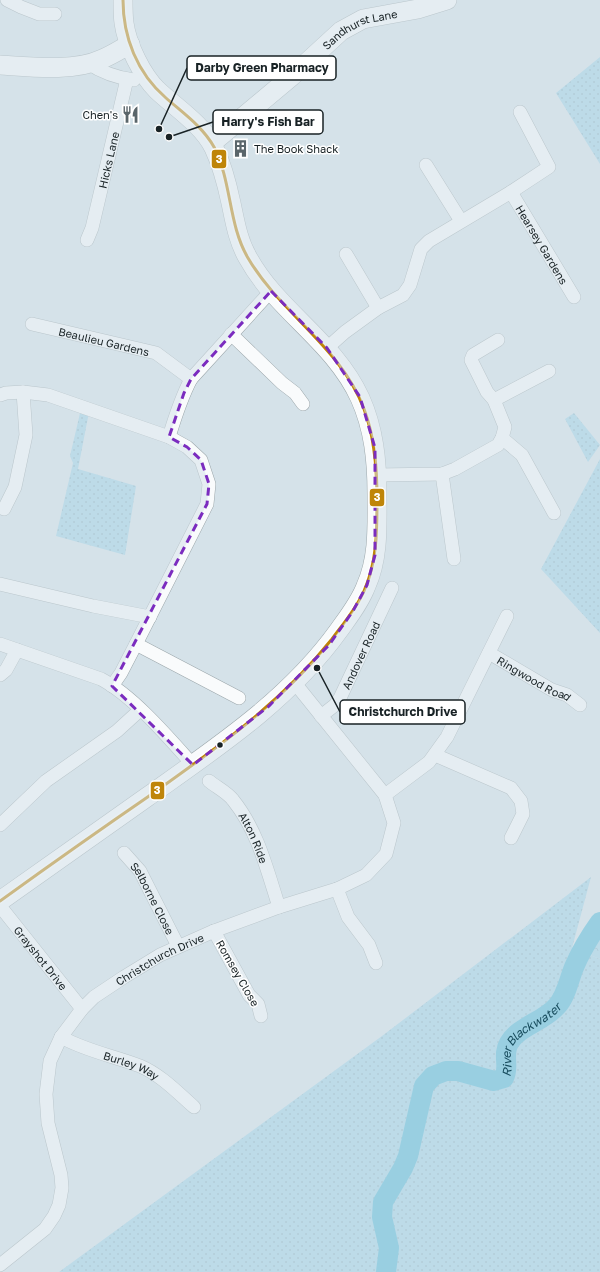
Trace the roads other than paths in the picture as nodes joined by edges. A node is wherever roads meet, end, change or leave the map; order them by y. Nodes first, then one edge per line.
1 (7, 0) edge
2 (123, 0) edge
3 (447, 0) edge
4 (55, 14) dead end
5 (130, 44) junction
6 (88, 63) junction
7 (0, 65) edge
8 (127, 79) junction
9 (148, 79) junction
10 (520, 112) dead end
11 (212, 144) junction
12 (426, 165) dead end
13 (511, 192) junction
14 (461, 220) junction
15 (87, 240) dead end
16 (346, 254) dead end
17 (271, 291) junction
18 (574, 297) dead end
19 (378, 308) junction
20 (32, 324) dead end
21 (231, 334) junction
22 (498, 340) dead end
23 (328, 348) junction
24 (549, 371) dead end
25 (191, 379) junction
26 (23, 392) junction
27 (0, 395) edge
28 (494, 400) junction
29 (303, 404) dead end
30 (169, 437) junction
31 (502, 438) junction
32 (442, 474) junction
33 (377, 475) junction
34 (4, 509) dead end
35 (554, 513) dead end
36 (454, 559) dead end
37 (0, 584) edge
38 (392, 588) dead end
39 (507, 616) dead end
40 (150, 617) junction
41 (0, 644) edge
42 (136, 644) junction
43 (17, 650) junction
44 (489, 653) junction
45 (0, 675) edge
46 (294, 682) junction
47 (112, 686) junction
48 (239, 698) dead end
49 (580, 705) dead end
50 (140, 710) junction
51 (321, 716) junction
52 (435, 755) junction
53 (193, 765) junction
54 (208, 781) dead end
55 (385, 795) junction
56 (0, 825) edge
57 (511, 838) dead end
58 (124, 853) dead end
59 (337, 889) junction
60 (0, 901) edge
61 (0, 906) edge
62 (279, 907) junction
63 (214, 931) junction
64 (178, 946) junction
65 (376, 963) dead end
66 (82, 1009) junction
67 (260, 1016) dead end
68 (61, 1037) junction
69 (194, 1107) dead end
70 (0, 1265) edge

1 - 4 street
2 - 5 street
3 - 11 street, Sandhurst Lane
5 - 6 street
5 - 9 street
6 - 7 street
6 - 8 street
8 - 9 street
8 - 15 street, Hicks Lane
9 - 11 street
10 - 13 street, Hearsey Gardens
11 - 17 street
12 - 14 street
13 - 14 street, Hearsey Gardens
13 - 18 street, Hearsey Gardens
14 - 19 street, Hearsey Gardens
16 - 19 street
17 - 21 street
17 - 23 street
19 - 23 street, Hearsey Gardens
20 - 25 street, Beaulieu Gardens
21 - 25 street
21 - 29 street
22 - 28 street
23 - 33 street
24 - 28 street
25 - 30 street
26 - 27 street
26 - 30 street
26 - 34 street
28 - 31 street
30 - 40 street
31 - 32 street
31 - 35 street
32 - 33 street
32 - 36 street
33 - 46 street
37 - 40 street
38 - 51 street, Andover Road
39 - 44 street
40 - 42 street
41 - 43 street
42 - 47 street
42 - 48 street
43 - 45 street
43 - 47 street
44 - 49 street, Ringwood Road
44 - 52 street
46 - 51 street, Christchurch Drive
46 - 53 street
47 - 50 street
50 - 53 street
50 - 56 street
51 - 55 street, Christchurch Drive
52 - 55 street
52 - 57 street
53 - 60 street
54 - 62 street, Alton Ride
55 - 59 street, Christchurch Drive
58 - 64 street, Selborne Close
59 - 62 street, Christchurch Drive
59 - 65 street
61 - 66 street, Grayshot Drive
62 - 63 street, Christchurch Drive
63 - 64 street, Christchurch Drive
63 - 67 street, Romsey Close
64 - 66 street, Christchurch Drive
66 - 68 street, Christchurch Drive
68 - 69 street, Burley Way
68 - 70 street, Christchurch Drive

